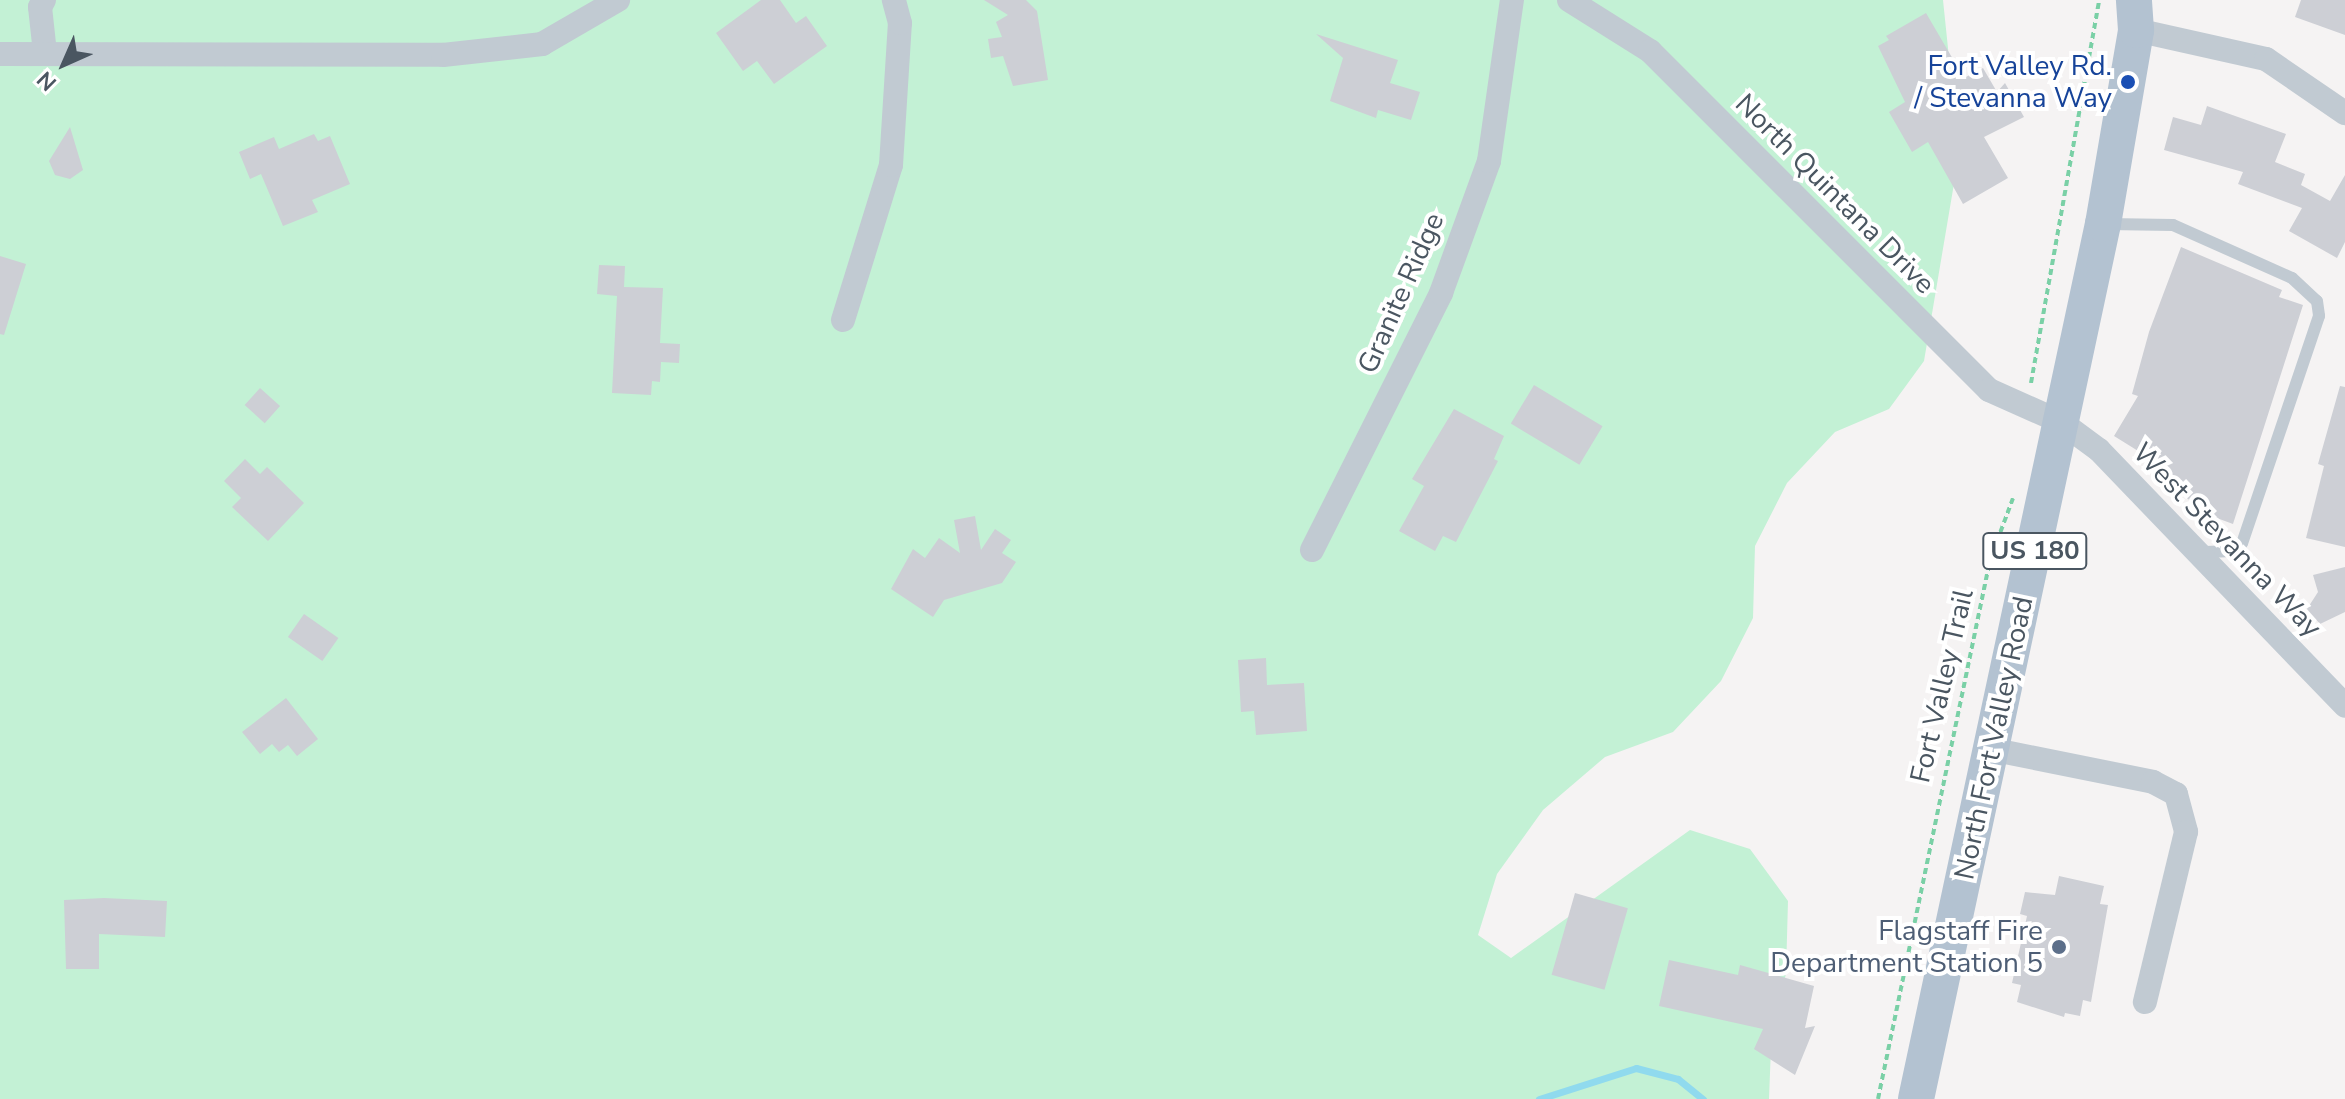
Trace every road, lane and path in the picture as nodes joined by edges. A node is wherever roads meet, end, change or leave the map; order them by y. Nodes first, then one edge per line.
1 (44, 0) edge
2 (618, 0) edge
3 (894, 0) edge
4 (1512, 0) edge
5 (1569, 0) edge
6 (2099, 0) edge
7 (2135, 15) edge
8 (45, 53) junction
9 (0, 54) edge
10 (2345, 113) edge
11 (2103, 224) junction
12 (843, 320) dead end
13 (2046, 414) junction
14 (2018, 484) dead end
15 (1312, 550) dead end
16 (2198, 552) junction
17 (2345, 706) edge
18 (1990, 749) junction
19 (2145, 1002) dead end
20 (1878, 1099) edge
21 (1916, 1099) edge

1 - 8 street
2 - 8 street
3 - 12 street
4 - 15 street, Granite Ridge
5 - 13 street, North Quintana Drive
6 - 13 path
7 - 10 street
7 - 11 main road, North Fort Valley Road / US 180
8 - 9 street
11 - 13 main road, North Fort Valley Road / US 180
11 - 16 lane
13 - 16 street, West Stevanna Way
13 - 18 main road, North Fort Valley Road / US 180
14 - 20 path, Fort Valley Trail
16 - 17 street, West Stevanna Way
18 - 19 street
18 - 21 main road, North Fort Valley Road / US 180

